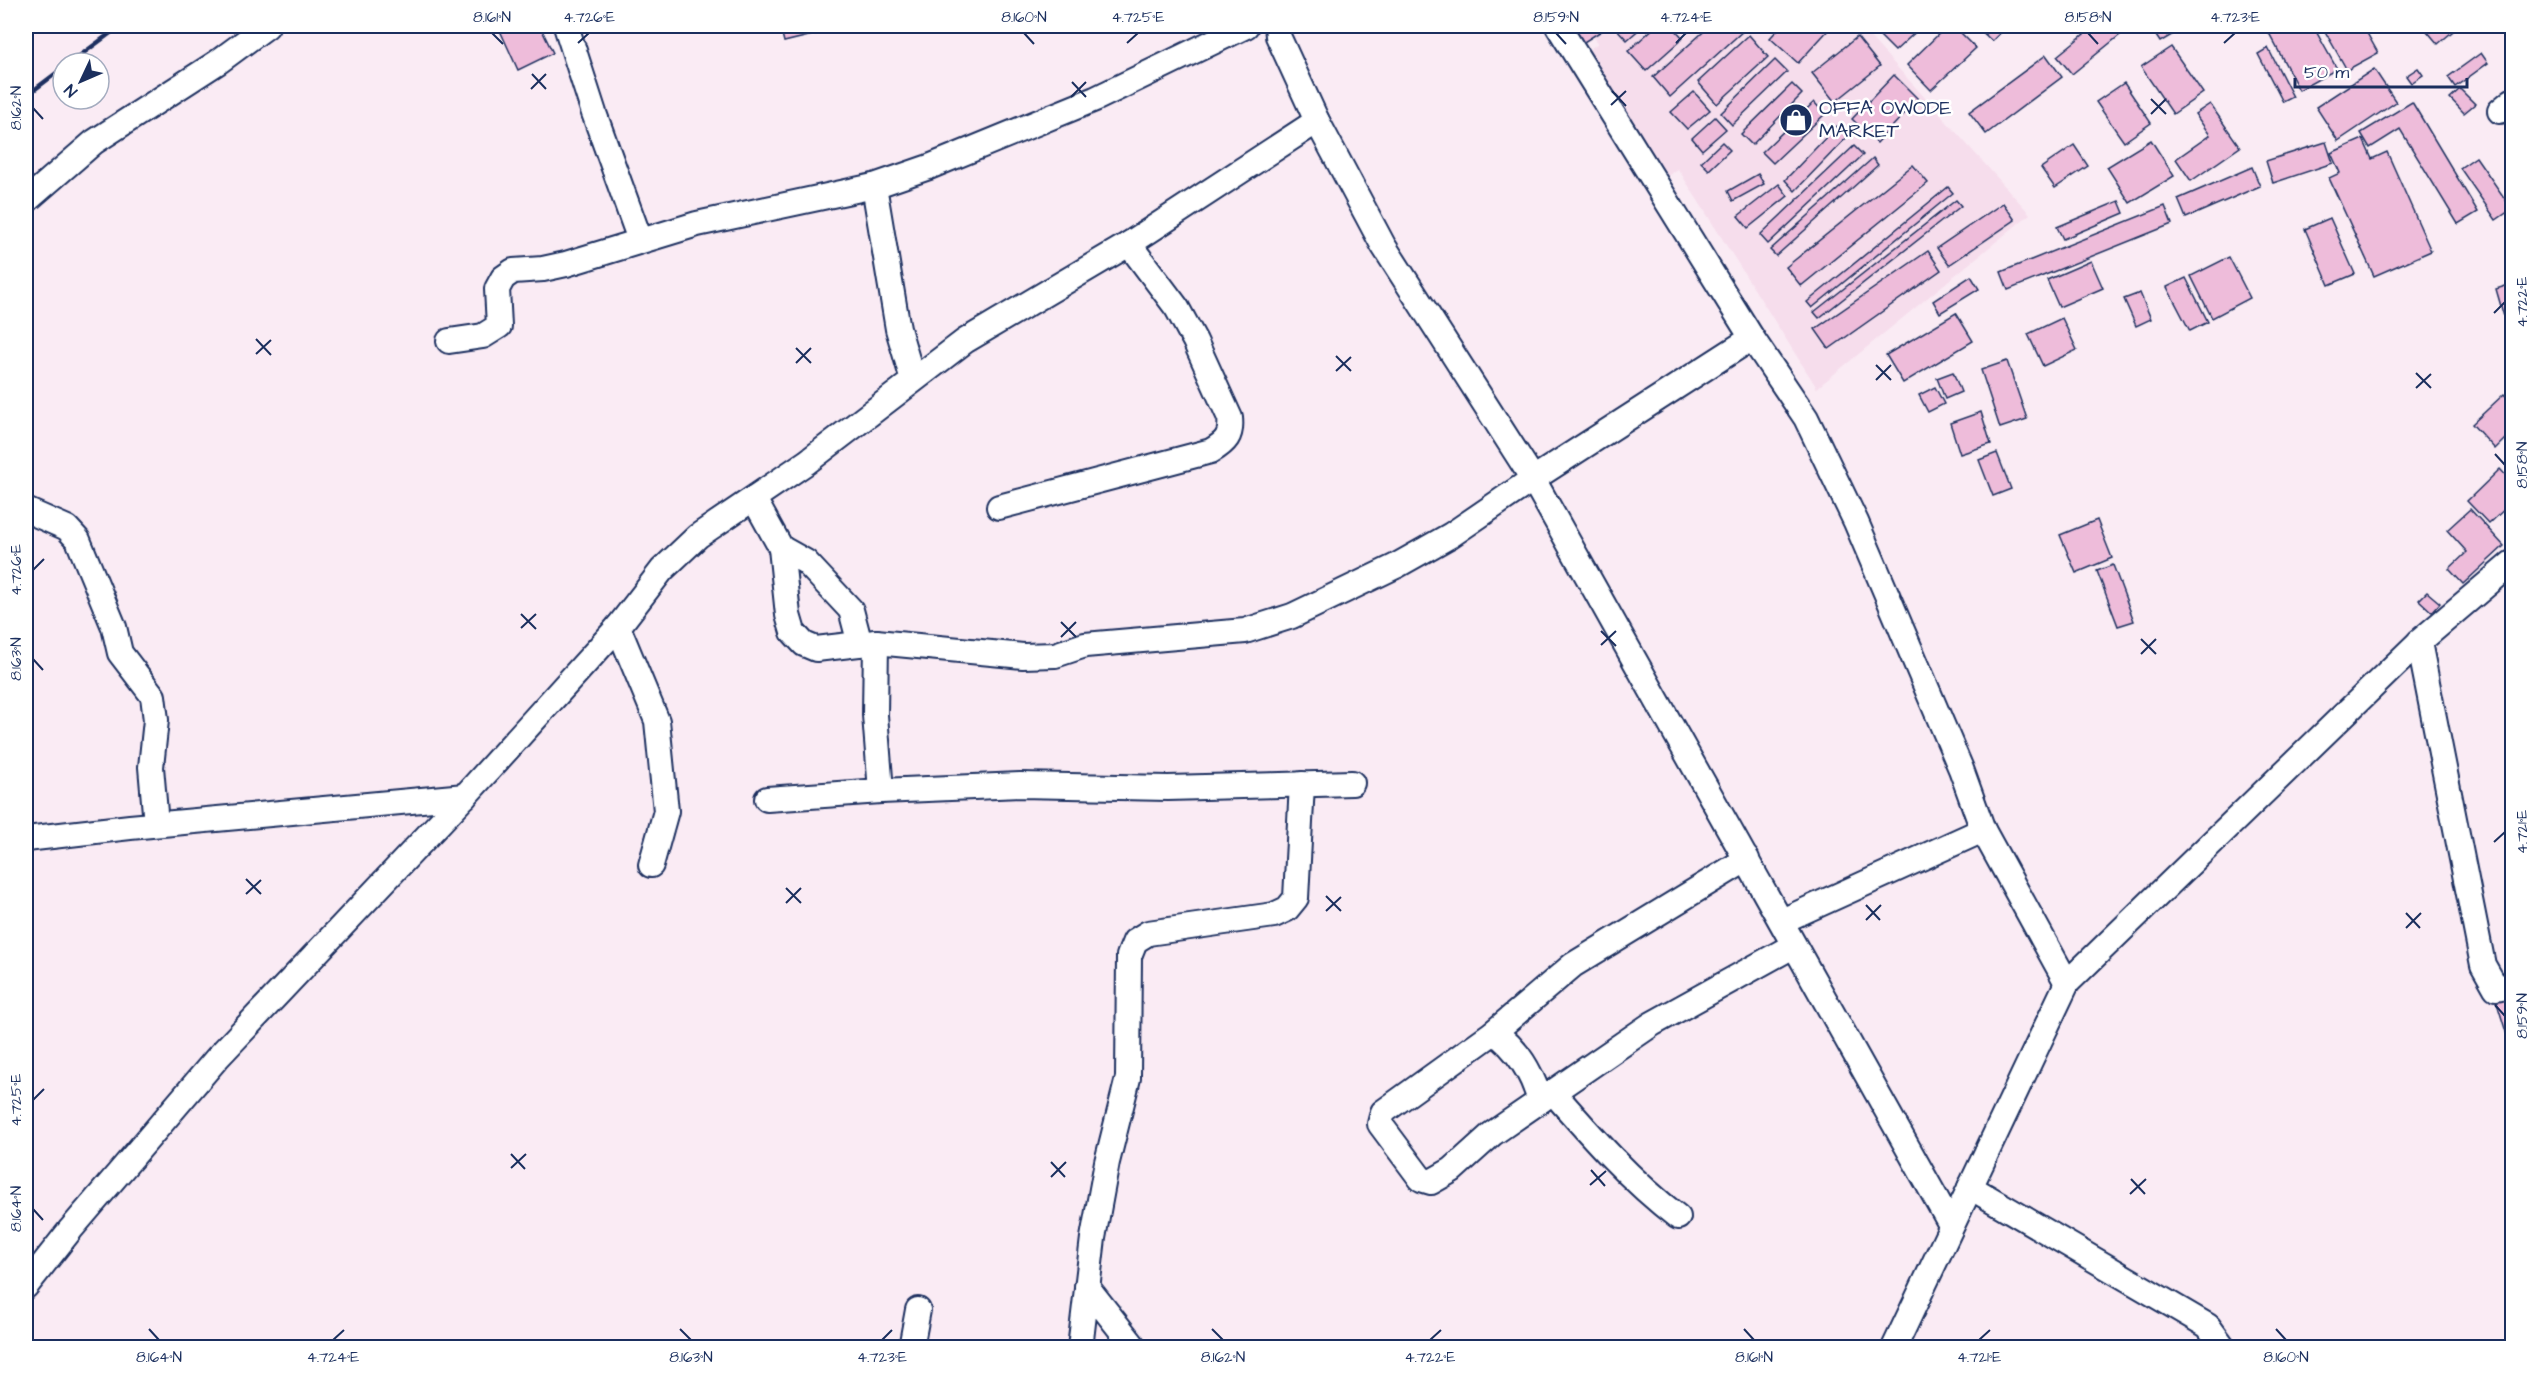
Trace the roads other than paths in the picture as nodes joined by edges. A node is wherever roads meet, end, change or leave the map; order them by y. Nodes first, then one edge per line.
1 (267, 26) edge
2 (566, 26) edge
3 (1246, 26) edge
4 (1277, 26) edge
5 (1558, 26) edge
6 (1317, 121) junction
7 (874, 186) junction
8 (26, 201) edge
9 (640, 240) junction
10 (1129, 244) junction
11 (1752, 338) junction
12 (449, 341) dead end
13 (913, 380) junction
14 (1533, 479) junction
15 (754, 500) junction
16 (999, 507) dead end
17 (27, 514) edge
18 (781, 548) junction
19 (2512, 563) edge
20 (618, 627) junction
21 (2419, 642) junction
22 (868, 643) junction
23 (1352, 783) dead end
24 (1302, 784) junction
25 (881, 791) junction
26 (465, 796) junction
27 (767, 799) dead end
28 (156, 824) junction
29 (1983, 830) junction
30 (26, 838) edge
31 (1747, 859) junction
32 (651, 865) dead end
33 (1782, 921) junction
34 (1793, 946) junction
35 (2067, 983) junction
36 (2512, 985) edge
37 (1494, 1032) junction
38 (1546, 1096) junction
39 (1970, 1187) junction
40 (1678, 1216) dead end
41 (1952, 1225) junction
42 (26, 1286) edge
43 (1087, 1287) junction
44 (918, 1310) dead end
45 (911, 1347) edge
46 (1080, 1347) edge
47 (1135, 1347) edge
48 (1894, 1347) edge
49 (2224, 1347) edge

1 - 8 street
2 - 9 street
3 - 7 street
4 - 6 street
5 - 11 street
6 - 10 street
6 - 14 street
7 - 9 street
7 - 13 street
9 - 12 street
10 - 13 street
10 - 16 street
11 - 14 street
11 - 29 street
13 - 15 street
14 - 22 street
14 - 31 street
15 - 18 street
15 - 20 street
17 - 28 street
18 - 22 street
18 - 22 street
19 - 21 street
20 - 26 street
20 - 32 street
21 - 35 street
21 - 36 street
22 - 25 street
23 - 24 street
24 - 25 street
24 - 43 street
25 - 27 street
26 - 28 street
26 - 42 street
28 - 30 street
29 - 33 street
29 - 35 street
31 - 33 street
31 - 37 street
33 - 34 street
34 - 38 street
34 - 41 street
35 - 39 street
37 - 38 street
37 - 38 street
38 - 40 street
39 - 41 street
39 - 49 street
41 - 48 street
43 - 46 street
43 - 47 street
44 - 45 street

